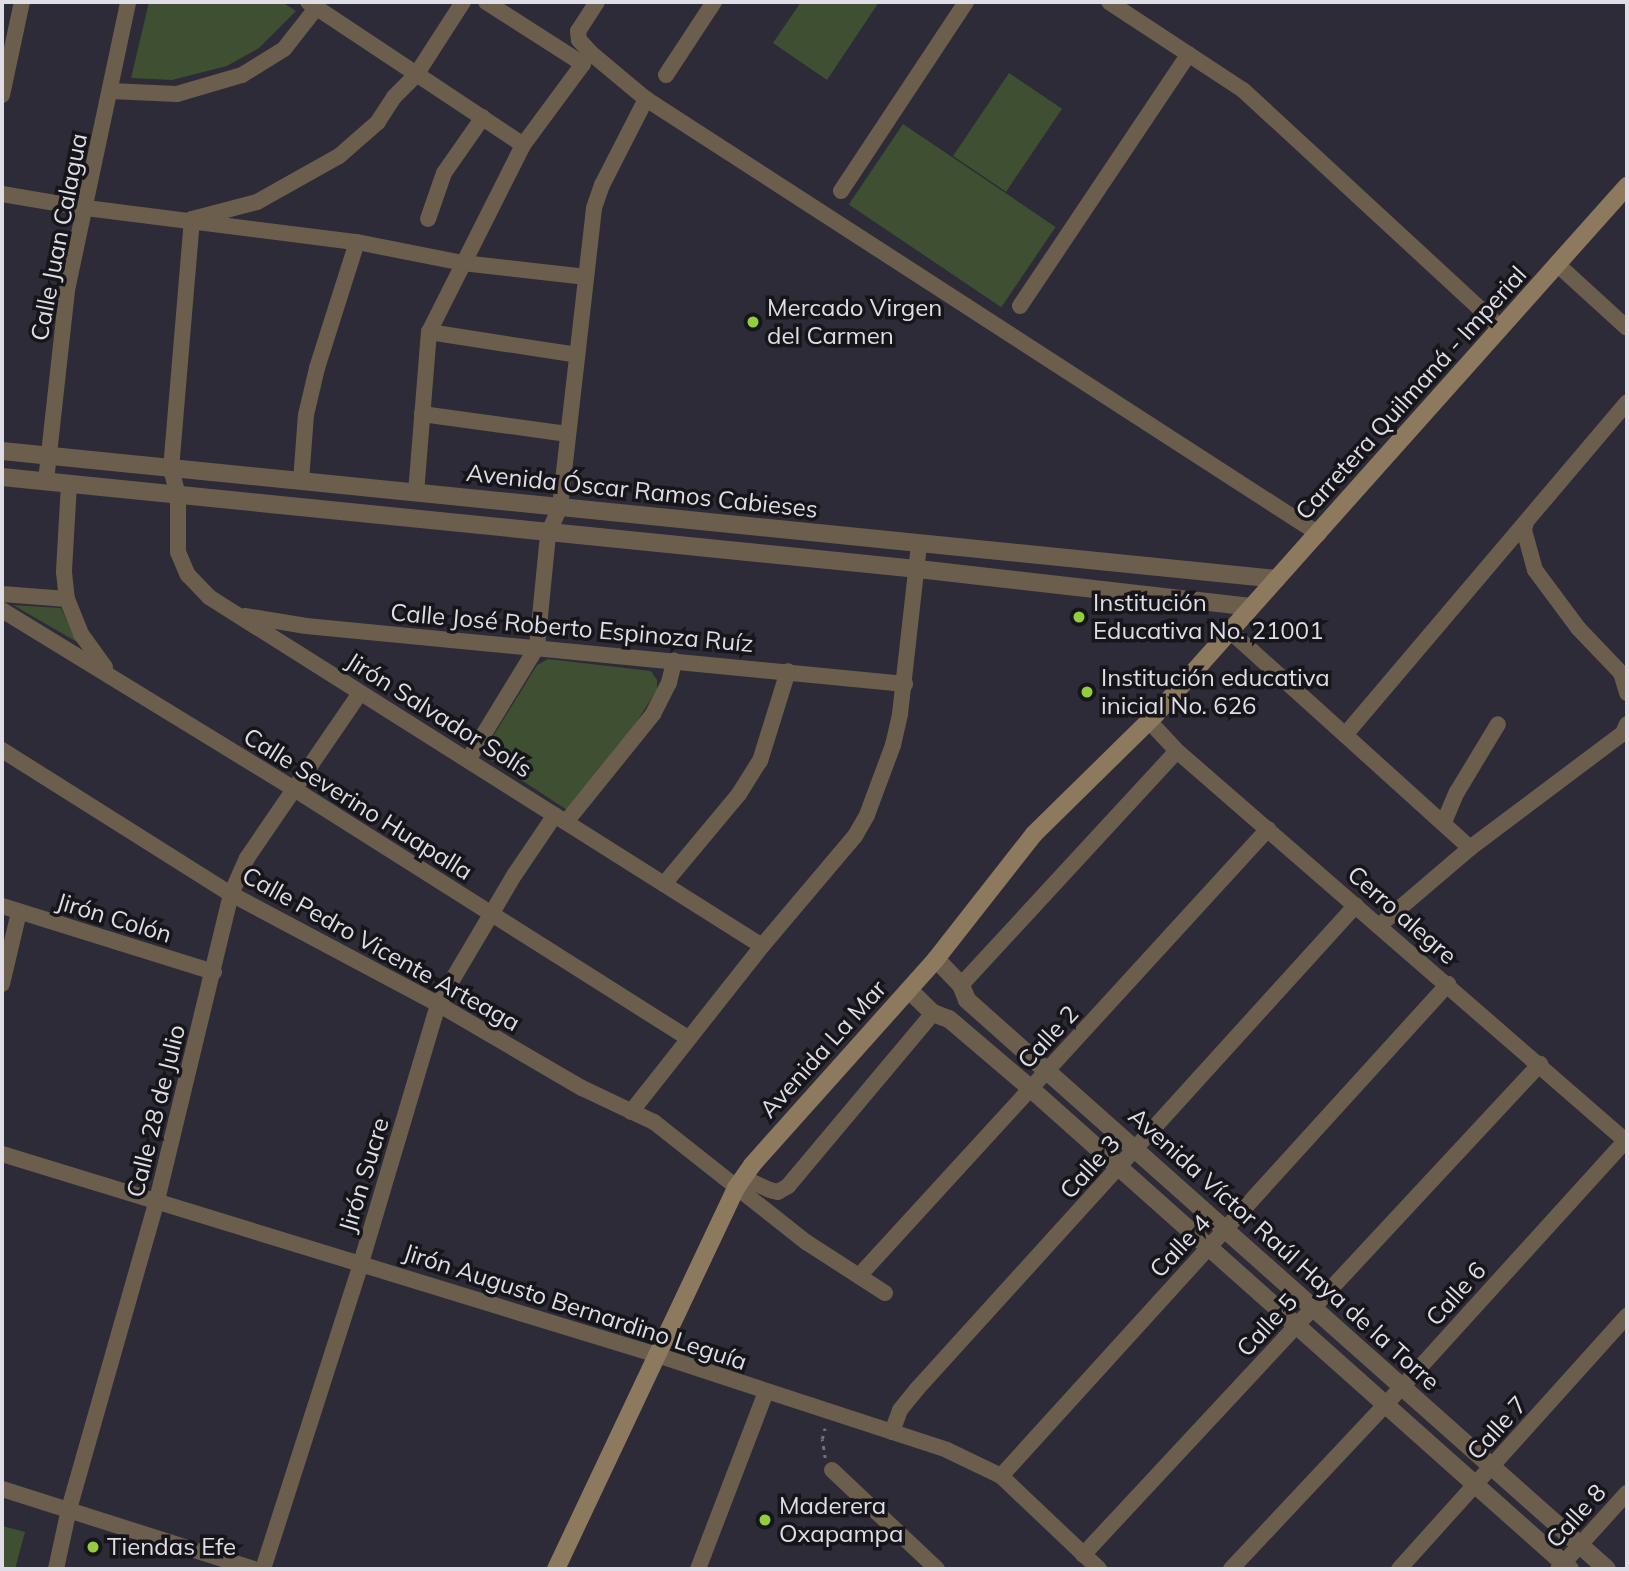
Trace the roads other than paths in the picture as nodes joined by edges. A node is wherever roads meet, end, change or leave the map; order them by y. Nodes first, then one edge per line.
1 (22, 2) edge
2 (128, 2) edge
3 (463, 2) edge
4 (486, 2) edge
5 (597, 2) edge
6 (714, 2) edge
7 (966, 2) edge
8 (1109, 2) edge
9 (313, 5) edge
10 (8, 36) edge
11 (1189, 54) junction
12 (416, 75) junction
13 (666, 75) dead end
14 (110, 91) junction
15 (2, 96) edge
16 (646, 99) junction
17 (483, 117) junction
18 (523, 145) junction
19 (1627, 186) edge
20 (841, 191) dead end
21 (2, 194) edge
22 (86, 208) junction
23 (192, 219) junction
24 (428, 219) dead end
25 (357, 242) junction
26 (463, 263) junction
27 (1558, 265) junction
28 (586, 277) junction
29 (1020, 306) dead end
30 (1501, 328) junction
31 (1627, 328) edge
32 (429, 332) junction
33 (577, 355) junction
34 (1627, 403) edge
35 (422, 414) junction
36 (568, 434) junction
37 (2, 451) edge
38 (48, 457) junction
39 (171, 468) junction
40 (2, 477) edge
41 (46, 481) junction
42 (301, 481) junction
43 (69, 484) junction
44 (416, 492) junction
45 (178, 495) junction
46 (560, 507) junction
47 (1526, 522) junction
48 (548, 534) junction
49 (1319, 534) junction
50 (919, 544) junction
51 (918, 569) junction
52 (1277, 579) junction
53 (2, 594) edge
54 (67, 599) junction
55 (1251, 607) junction
56 (2, 610) edge
57 (236, 614) junction
58 (1230, 631) junction
59 (537, 647) junction
60 (674, 661) junction
61 (788, 671) junction
62 (113, 678) junction
63 (905, 684) junction
64 (360, 693) junction
65 (1627, 693) edge
66 (1149, 721) junction
67 (1499, 724) dead end
68 (1627, 724) edge
69 (1345, 735) junction
70 (2, 750) edge
71 (1177, 751) junction
72 (468, 760) junction
73 (294, 789) junction
74 (561, 819) junction
75 (1444, 822) junction
76 (1268, 829) junction
77 (1470, 849) junction
78 (664, 884) junction
79 (231, 894) junction
80 (1356, 905) junction
81 (2, 906) edge
82 (19, 912) junction
83 (491, 915) junction
84 (1380, 925) junction
85 (762, 946) junction
86 (936, 959) junction
87 (214, 972) junction
88 (2, 984) edge
89 (1448, 984) junction
90 (961, 985) junction
91 (909, 990) junction
92 (439, 1004) junction
93 (933, 1013) junction
94 (688, 1038) junction
95 (1540, 1064) junction
96 (1048, 1072) junction
97 (1030, 1088) junction
98 (631, 1112) junction
99 (1626, 1141) edge
100 (1136, 1150) junction
101 (2, 1154) edge
102 (1120, 1167) junction
103 (739, 1183) junction
104 (157, 1200) junction
105 (1226, 1230) junction
106 (1209, 1247) junction
107 (361, 1263) junction
108 (859, 1276) junction
109 (885, 1293) dead end
110 (1314, 1307) junction
111 (1627, 1316) edge
112 (1298, 1325) junction
113 (657, 1355) junction
114 (1403, 1387) junction
115 (766, 1392) junction
116 (1386, 1404) junction
117 (892, 1432) junction
118 (1493, 1467) junction
119 (832, 1470) road end
120 (1001, 1476) junction
121 (1476, 1485) junction
122 (2, 1489) edge
123 (1627, 1493) edge
124 (69, 1509) junction
125 (1580, 1545) junction
126 (1083, 1555) junction
127 (1564, 1567) edge
128 (56, 1569) edge
129 (254, 1569) edge
130 (263, 1569) edge
131 (556, 1569) edge
132 (698, 1569) edge
133 (937, 1569) edge
134 (1099, 1569) edge
135 (1231, 1569) edge
136 (1399, 1569) edge
137 (1607, 1569) edge

1 - 10 street
2 - 14 street, Calle Juan Calagua
3 - 12 street
4 - 18 street
5 - 16 street
6 - 13 street
7 - 20 street
8 - 11 street
9 - 12 street
9 - 14 street
10 - 15 street
11 - 29 street
11 - 30 street
12 - 17 street
12 - 23 street
14 - 22 street, Calle Juan Calagua
16 - 28 street
16 - 49 street
17 - 18 street
17 - 24 street
18 - 26 street
19 - 27 main road, Carretera Quilmaná - Imperial
21 - 22 street
22 - 23 street
22 - 38 street, Calle Juan Calagua
23 - 25 street
23 - 39 street, Jirón Salvador Solís
25 - 26 street
25 - 42 street
26 - 28 street
26 - 32 street
27 - 30 main road, Carretera Quilmaná - Imperial
27 - 31 street
28 - 33 street
30 - 49 main road, Carretera Quilmaná - Imperial
32 - 33 street
32 - 35 street
33 - 36 street
34 - 47 street
35 - 36 street
35 - 44 street
36 - 46 street
37 - 38 street, Avenida Óscar Ramos Cabieses
38 - 39 street, Avenida Óscar Ramos Cabieses
38 - 41 street, Calle Juan Calagua
39 - 42 street, Avenida Óscar Ramos Cabieses
39 - 45 street, Jirón Salvador Solís
40 - 41 street, Avenida Óscar Ramos Cabieses
41 - 43 street, Avenida Óscar Ramos Cabieses
42 - 44 street, Avenida Óscar Ramos Cabieses
43 - 45 street, Avenida Óscar Ramos Cabieses
43 - 54 street
44 - 46 street, Avenida Óscar Ramos Cabieses
45 - 48 street, Avenida Óscar Ramos Cabieses
45 - 57 street, Jirón Salvador Solís
46 - 48 street
46 - 50 street, Avenida Óscar Ramos Cabieses
47 - 65 street
47 - 69 street
48 - 51 street, Avenida Óscar Ramos Cabieses
48 - 59 street
49 - 52 main road, Carretera Quilmaná - Imperial
50 - 51 street
50 - 52 street, Avenida Óscar Ramos Cabieses
51 - 55 street, Avenida Óscar Ramos Cabieses
51 - 63 street
52 - 55 main road, Carretera Quilmaná - Imperial
53 - 54 street
54 - 62 street
55 - 58 main road, Carretera Quilmaná - Imperial
56 - 62 street, Calle Severino Huapalla
57 - 59 street, Calle José Roberto Espinoza Ruíz
57 - 64 street, Jirón Salvador Solís
58 - 66 main road, Avenida La Mar
58 - 69 street
59 - 60 street, Calle José Roberto Espinoza Ruíz
59 - 72 street
60 - 61 street, Calle José Roberto Espinoza Ruíz
60 - 74 street, Jirón Sucre
61 - 63 street, Calle José Roberto Espinoza Ruíz
61 - 78 street
62 - 73 street, Calle Severino Huapalla
63 - 85 street
64 - 72 street, Jirón Salvador Solís
64 - 73 street, Calle 28 de Julio
66 - 71 street, Cerro alegre
66 - 86 main road, Avenida La Mar
67 - 75 street
68 - 77 street
69 - 75 street
70 - 79 street, Calle Pedro Vicente Arteaga
71 - 76 street, Cerro alegre
71 - 90 street
72 - 74 street, Jirón Salvador Solís
73 - 79 street, Calle 28 de Julio
73 - 83 street, Calle Severino Huapalla
74 - 78 street, Jirón Salvador Solís
74 - 83 street, Jirón Sucre
75 - 77 street
76 - 80 street, Cerro alegre
76 - 96 street, Calle 2
77 - 84 street
78 - 85 street, Jirón Salvador Solís
79 - 87 street, Calle 28 de Julio
79 - 92 street, Calle Pedro Vicente Arteaga
80 - 84 street, Cerro alegre
80 - 100 street, Calle 3
81 - 82 street, Jirón Colón
82 - 87 street, Jirón Colón
82 - 88 street
83 - 92 street, Jirón Sucre
83 - 94 street, Calle Severino Huapalla
84 - 89 street, Cerro alegre
85 - 94 street
86 - 90 street, Avenida Víctor Raúl Haya de la Torre
86 - 91 main road, Avenida La Mar
87 - 104 street, Calle 28 de Julio
89 - 95 street, Cerro alegre
89 - 105 street, Calle 4
90 - 96 street, Avenida Víctor Raúl Haya de la Torre
91 - 93 street, Avenida Víctor Raúl Haya de la Torre
91 - 103 main road, Avenida La Mar
92 - 98 street, Calle Pedro Vicente Arteaga
92 - 107 street, Jirón Sucre
93 - 97 street, Avenida Víctor Raúl Haya de la Torre
93 - 103 street
94 - 98 street
95 - 99 street, Cerro alegre
95 - 110 street, Calle 5
96 - 97 street, Calle 2
96 - 100 street, Avenida Víctor Raúl Haya de la Torre
97 - 102 street, Avenida Víctor Raúl Haya de la Torre
97 - 108 street, Calle 2
98 - 103 street, Calle Pedro Vicente Arteaga
99 - 114 street, Calle 6
100 - 102 street, Calle 3
100 - 105 street, Avenida Víctor Raúl Haya de la Torre
101 - 104 street, Jirón Augusto Bernardino Leguía
102 - 106 street, Avenida Víctor Raúl Haya de la Torre
102 - 117 street, Calle 3
103 - 108 street, Calle Pedro Vicente Arteaga
103 - 113 main road, Avenida La Mar
104 - 107 street, Jirón Augusto Bernardino Leguía
104 - 124 street, Calle 28 de Julio
105 - 106 street, Calle 4
105 - 110 street, Avenida Víctor Raúl Haya de la Torre
106 - 112 street, Avenida Víctor Raúl Haya de la Torre
106 - 120 street, Calle 4
107 - 113 street, Jirón Augusto Bernardino Leguía
107 - 130 street, Jirón Sucre
108 - 109 street, Calle Pedro Vicente Arteaga
110 - 112 street, Calle 5
110 - 114 street, Avenida Víctor Raúl Haya de la Torre
111 - 118 street, Calle 7
112 - 116 street, Avenida Víctor Raúl Haya de la Torre
112 - 126 street, Calle 5
113 - 115 street, Jirón Augusto Bernardino Leguía
113 - 131 main road, Avenida La Mar
114 - 116 street, Calle 6
114 - 118 street, Avenida Víctor Raúl Haya de la Torre
115 - 117 street, Jirón Augusto Bernardino Leguía
115 - 132 street
116 - 121 street, Avenida Víctor Raúl Haya de la Torre
116 - 135 street, Calle 6
117 - 120 street, Jirón Augusto Bernardino Leguía
118 - 121 street, Calle 7
118 - 125 street, Avenida Víctor Raúl Haya de la Torre
119 - 133 street
120 - 126 street, Jirón Augusto Bernardino Leguía
121 - 127 street, Avenida Víctor Raúl Haya de la Torre
121 - 136 street, Calle 7
122 - 124 street
123 - 125 street, Calle 8
124 - 128 street, Calle 28 de Julio
124 - 129 street
125 - 127 street, Calle 8
125 - 137 street, Avenida Víctor Raúl Haya de la Torre
126 - 134 street, Jirón Augusto Bernardino Leguía

